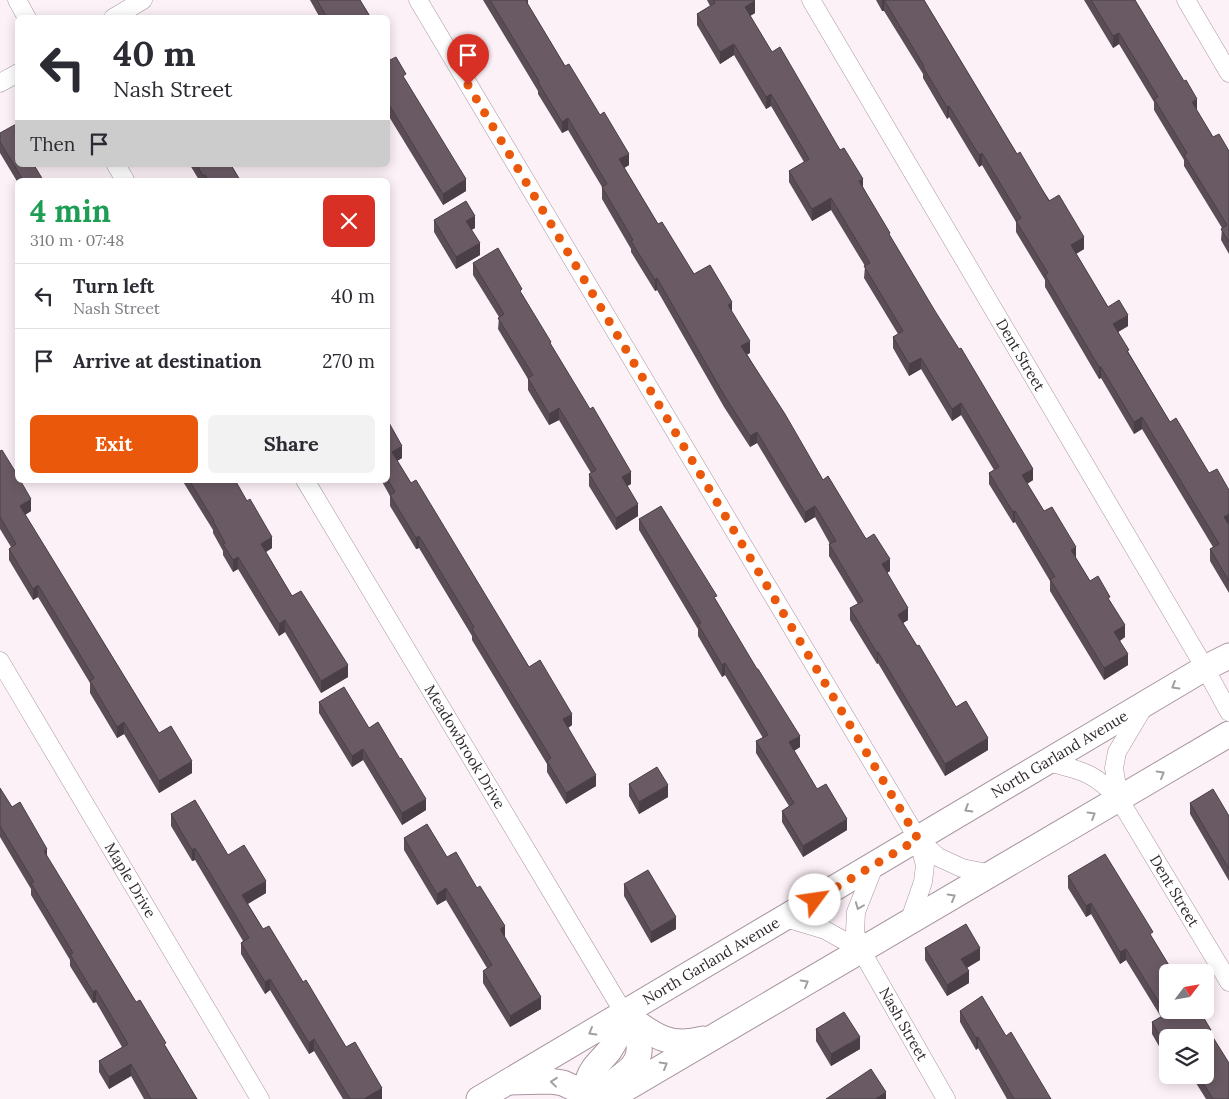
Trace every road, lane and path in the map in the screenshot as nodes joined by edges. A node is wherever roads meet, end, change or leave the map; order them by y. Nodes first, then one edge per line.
1 (16, 0) edge
2 (143, 0) edge
3 (418, 0) edge
4 (811, 0) edge
5 (1186, 0) edge
6 (25, 15) edge
7 (118, 15) edge
8 (1229, 73) edge
9 (15, 75) edge
10 (0, 83) edge
11 (307, 483) edge
12 (1229, 656) edge
13 (0, 662) edge
14 (1205, 668) junction
15 (1145, 704) junction
16 (1229, 712) edge
17 (1229, 734) edge
18 (1048, 762) junction
19 (1119, 799) junction
20 (918, 839) junction
21 (875, 864) junction
22 (992, 874) junction
23 (785, 918) junction
24 (909, 922) junction
25 (861, 950) junction
26 (1229, 982) edge
27 (624, 1013) junction
28 (714, 1035) junction
29 (507, 1082) junction
30 (260, 1099) edge
31 (479, 1099) edge
32 (600, 1099) edge
33 (608, 1099) edge
34 (946, 1099) edge

1 - 6 street
2 - 7 street
3 - 20 street
4 - 14 street, Dent Street
5 - 8 street
9 - 10 street
11 - 27 street, Meadowbrook Drive
12 - 14 main road, North Garland Avenue
13 - 30 street, Maple Drive
14 -> 15 main road, North Garland Avenue
14 - 16 street, Dent Street
15 - 18 main road, North Garland Avenue
15 - 19 street, Dent Street
19 -> 17 main road
18 - 19 street, Dent Street
18 -> 20 main road, North Garland Avenue
22 -> 19 main road
19 - 26 street, Dent Street
20 - 21 main road, North Garland Avenue
20 - 22 street
20 - 24 street
21 - 23 main road, North Garland Avenue
21 -> 25 street, Nash Street
24 -> 22 main road
23 - 25 street
23 - 27 main road, North Garland Avenue
24 - 25 main road
28 -> 25 main road
25 - 34 street, Nash Street
27 - 28 main road
27 -> 29 main road, North Garland Avenue
27 - 32 main road
33 -> 28 main road
29 - 31 main road, North Garland Avenue
32 -> 29 main road

